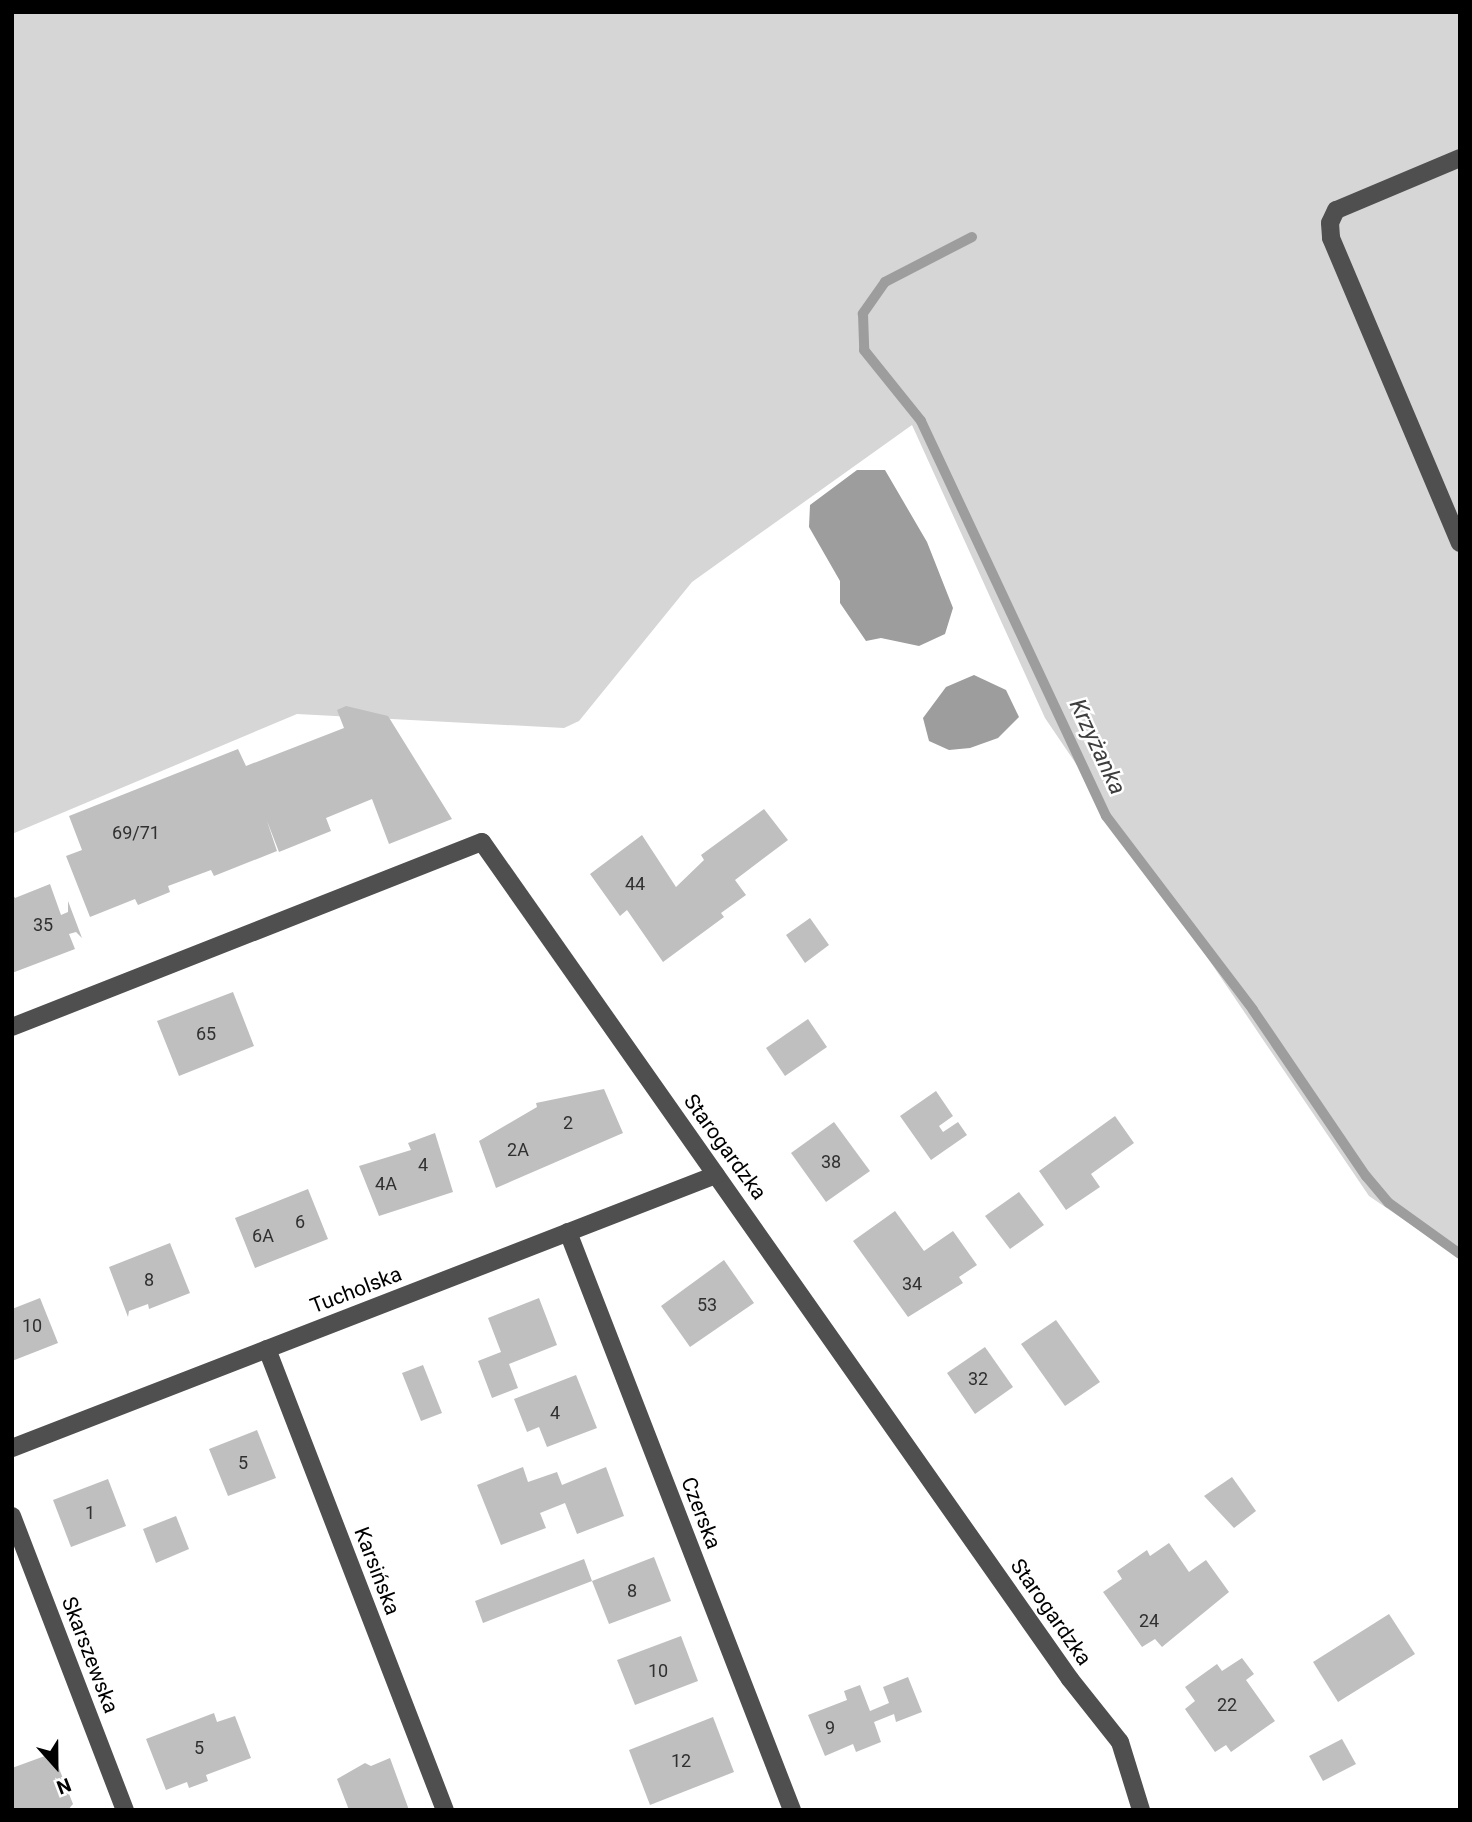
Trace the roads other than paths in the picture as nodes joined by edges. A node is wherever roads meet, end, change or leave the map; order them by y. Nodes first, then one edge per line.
1 (1460, 158) edge
2 (1460, 543) edge
3 (12, 1027) edge
4 (716, 1175) junction
5 (568, 1232) junction
6 (267, 1349) junction
7 (12, 1448) edge
8 (12, 1516) edge
9 (125, 1810) edge
10 (445, 1810) edge
11 (792, 1810) edge
12 (1141, 1810) edge

1 - 2 street
3 - 4 street, Starogardzka
4 - 5 street, Tucholska
4 - 12 street, Starogardzka
5 - 6 street, Tucholska
5 - 11 street, Czerska
6 - 7 street, Tucholska
6 - 10 street, Karsińska
8 - 9 street, Skarszewska

